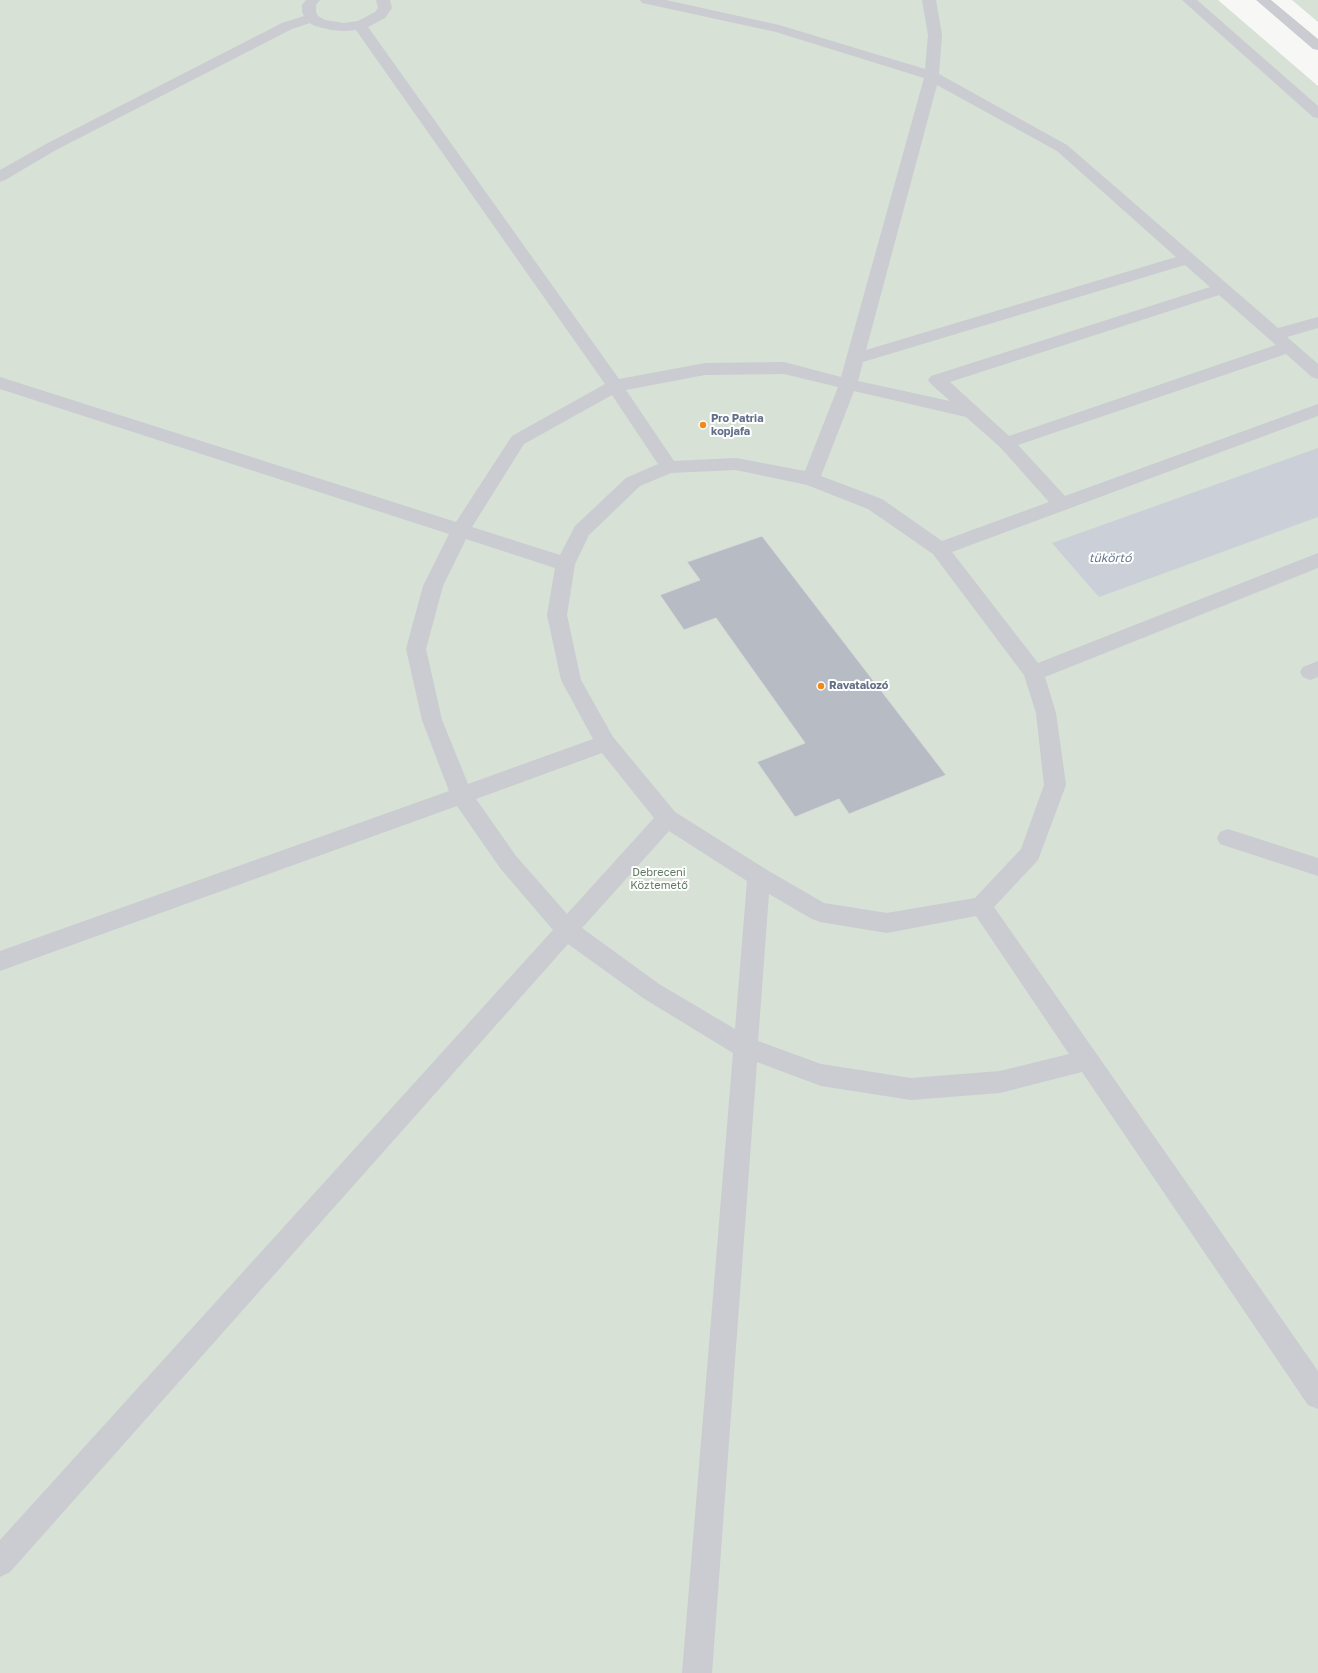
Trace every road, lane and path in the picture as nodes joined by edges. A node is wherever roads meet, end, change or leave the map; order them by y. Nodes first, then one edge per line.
1 (314, 0) edge
2 (383, 0) edge
3 (647, 0) edge
4 (929, 0) edge
5 (1189, 0) edge
6 (1263, 0) edge
7 (312, 18) junction
8 (360, 25) junction
9 (1318, 46) edge
10 (932, 76) junction
11 (1318, 114) edge
12 (0, 177) edge
13 (1187, 259) junction
14 (1222, 290) junction
15 (1318, 322) edge
16 (1274, 335) junction
17 (1288, 347) junction
18 (855, 359) junction
19 (1318, 373) edge
20 (0, 383) edge
21 (848, 384) junction
22 (615, 386) junction
23 (1318, 410) edge
24 (972, 412) junction
25 (1006, 443) junction
26 (669, 467) junction
27 (811, 479) junction
28 (1061, 504) junction
29 (460, 531) junction
30 (940, 548) junction
31 (1318, 560) edge
32 (565, 564) junction
33 (1034, 673) junction
34 (606, 743) junction
35 (461, 794) junction
36 (667, 818) junction
37 (1228, 838) dead end
38 (1318, 867) edge
39 (759, 877) junction
40 (981, 906) junction
41 (567, 930) junction
42 (0, 961) edge
43 (745, 1047) junction
44 (1087, 1060) junction
45 (1318, 1395) edge
46 (0, 1562) edge
47 (697, 1673) edge

1 - 7 street
2 - 8 street
3 - 10 street
4 - 10 street
5 - 11 street
6 - 9 street
7 - 8 street
7 - 12 street
8 - 22 street
10 - 13 street
10 - 18 street
13 - 14 street
13 - 18 street
14 - 16 street
14 - 24 street
15 - 16 street
16 - 17 street
17 - 19 street
17 - 25 street
18 - 21 street
20 - 29 street
21 - 22 street
21 - 24 street
21 - 27 street
22 - 26 street
22 - 29 street
23 - 28 street
24 - 25 street
25 - 28 street
26 - 27 street
26 - 32 street
27 - 30 street
28 - 30 street
29 - 32 street
29 - 35 street
30 - 33 street
31 - 33 street
32 - 34 street
33 - 40 street
34 - 35 street
34 - 36 street
35 - 41 street
35 - 42 street
36 - 39 street
36 - 41 street
37 - 38 street
39 - 40 street
39 - 43 street
40 - 44 street
41 - 43 street
41 - 46 street
43 - 44 street
43 - 47 street
44 - 45 street

